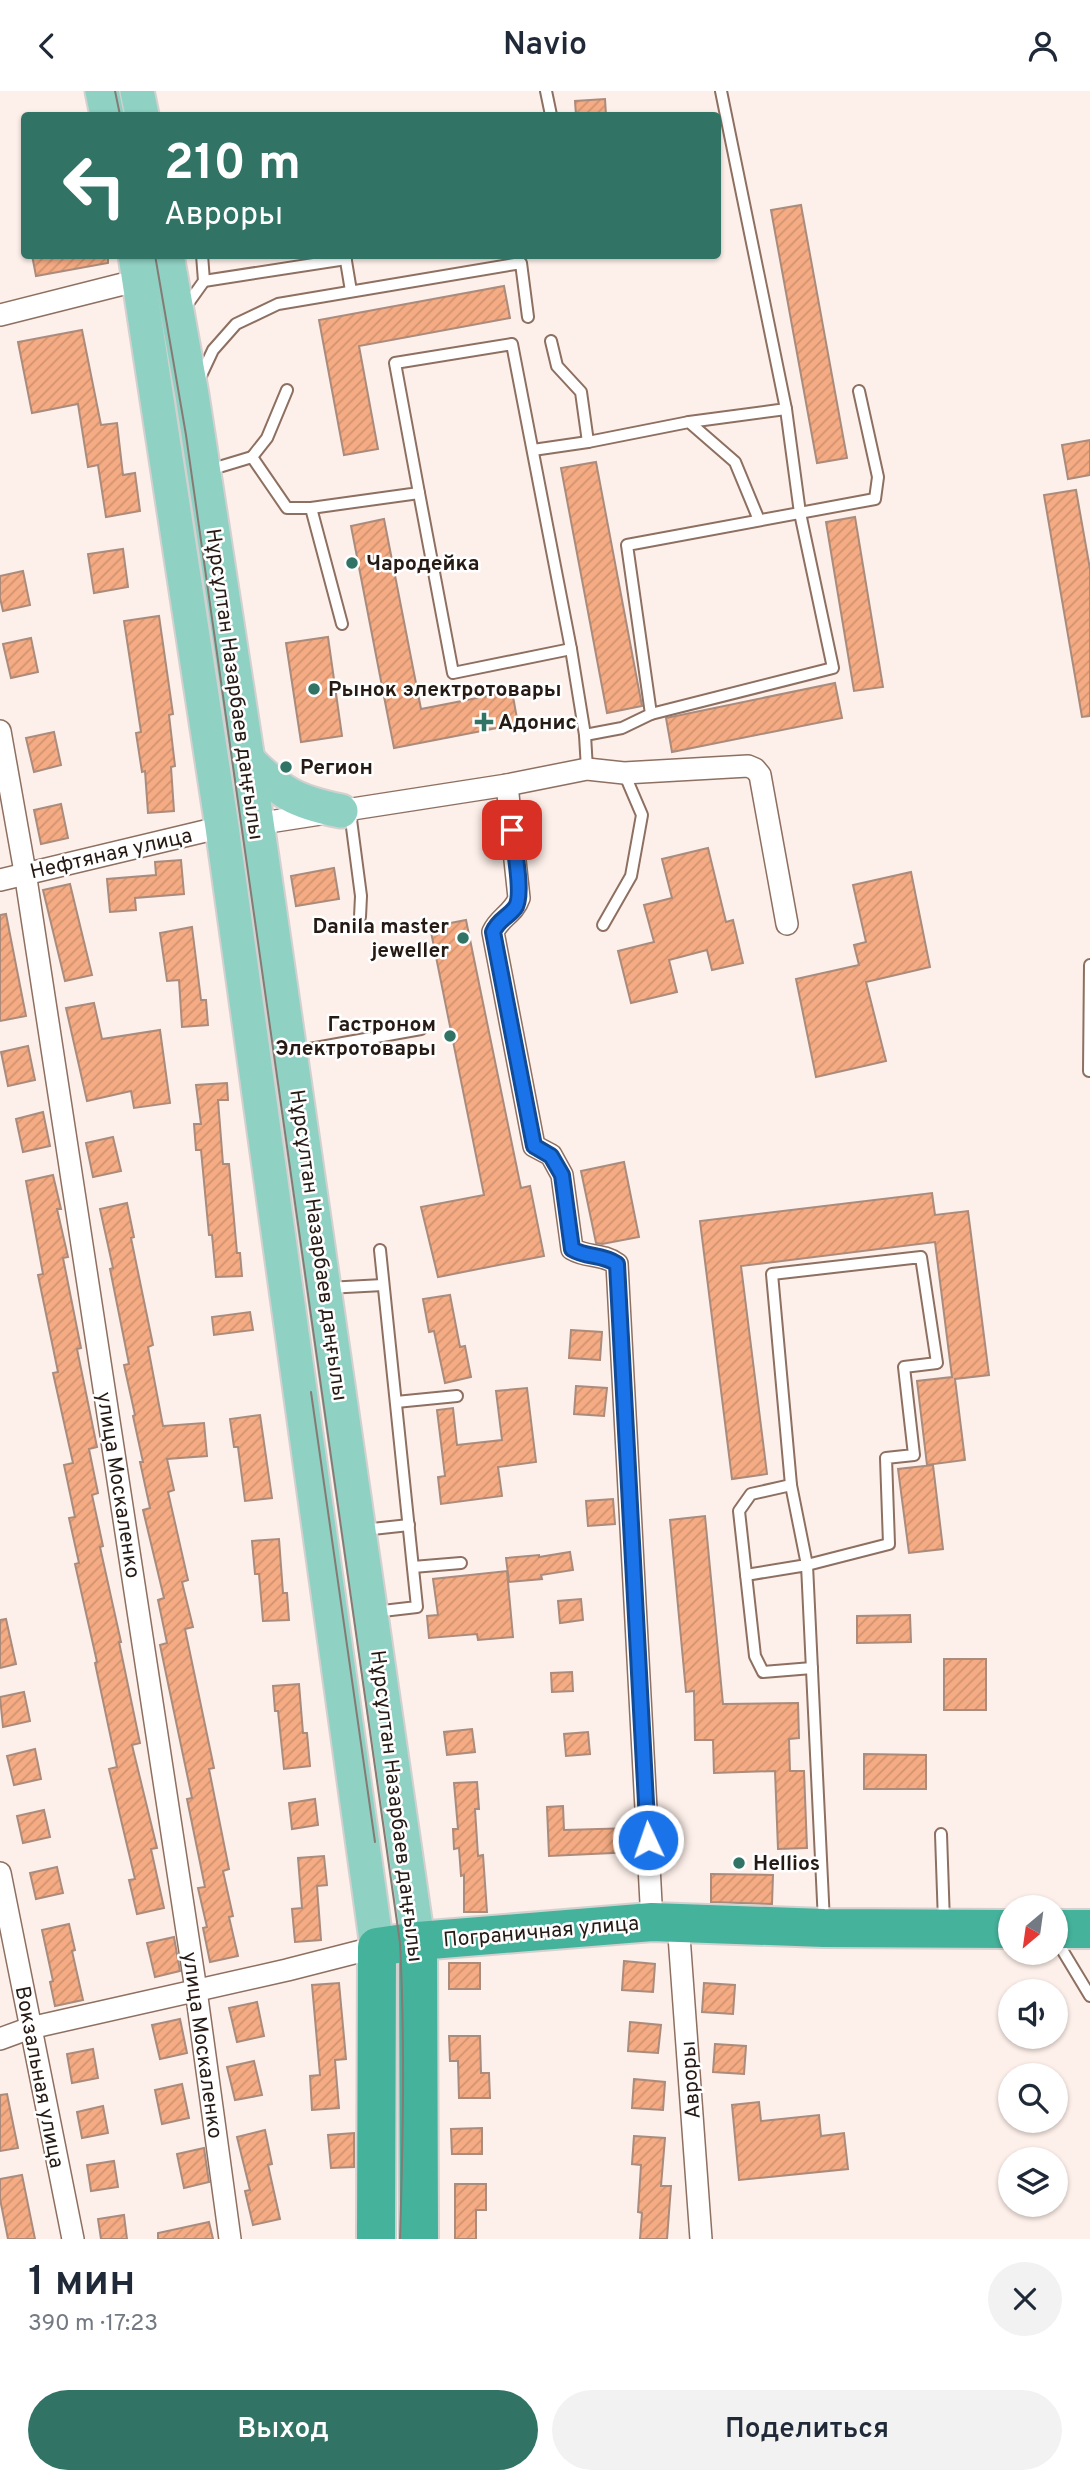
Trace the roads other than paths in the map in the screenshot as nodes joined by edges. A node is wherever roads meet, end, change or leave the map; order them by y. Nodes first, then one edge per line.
1 (102, 91) edge
2 (137, 91) edge
3 (546, 91) edge
4 (721, 91) edge
5 (106, 112) edge
6 (141, 112) edge
7 (550, 112) edge
8 (168, 259) edge
9 (202, 259) edge
10 (333, 259) edge
11 (345, 259) edge
12 (522, 259) edge
13 (137, 268) edge
14 (204, 281) junction
15 (351, 291) junction
16 (0, 315) edge
17 (178, 317) junction
18 (528, 317) dead end
19 (551, 341) dead end
20 (287, 390) dead end
21 (859, 391) dead end
22 (192, 395) junction
23 (786, 409) junction
24 (689, 422) junction
25 (588, 442) junction
26 (533, 450) junction
27 (252, 457) junction
28 (204, 472) junction
29 (419, 493) junction
30 (310, 508) junction
31 (800, 513) junction
32 (759, 520) junction
33 (342, 624) dead end
34 (571, 649) junction
35 (651, 714) junction
36 (0, 731) edge
37 (585, 735) junction
38 (248, 760) junction
39 (587, 769) junction
40 (624, 773) junction
41 (507, 785) junction
42 (345, 810) junction
43 (256, 824) junction
44 (222, 827) junction
45 (25, 872) junction
46 (0, 880) edge
47 (360, 917) dead end
48 (787, 924) dead end
49 (603, 925) dead end
50 (1090, 965) edge
51 (421, 1029) dead end
52 (290, 1052) junction
53 (1090, 1072) edge
54 (380, 1250) dead end
55 (383, 1285) junction
56 (326, 1288) junction
57 (457, 1396) dead end
58 (396, 1402) junction
59 (791, 1485) junction
60 (409, 1525) junction
61 (360, 1530) junction
62 (461, 1563) dead end
63 (807, 1565) junction
64 (413, 1567) junction
65 (746, 1574) junction
66 (371, 1612) junction
67 (812, 1668) junction
68 (941, 1834) dead end
69 (0, 1873) edge
70 (665, 1922) junction
71 (824, 1928) junction
72 (944, 1928) junction
73 (998, 1929) edge
74 (1068, 1929) edge
75 (1090, 1929) edge
76 (418, 1941) junction
77 (377, 1947) junction
78 (1068, 1960) edge
79 (196, 1990) junction
80 (1090, 1996) edge
81 (30, 2028) junction
82 (0, 2039) edge
83 (73, 2239) edge
84 (230, 2239) edge
85 (376, 2239) edge
86 (419, 2239) edge
87 (701, 2239) edge

1 - 5 main road
2 - 6 main road
3 - 7 lane
4 - 23 lane
8 - 17 main road, Нұрсұлтан Назарбаев даңғылы
9 - 14 lane
10 - 14 lane
11 - 15 lane
12 - 15 lane
12 - 18 lane
13 - 16 street
13 - 44 main road, Нұрсұлтан Назарбаев даңғылы
14 - 17 lane
15 - 22 lane
17 - 22 main road, Нұрсұлтан Назарбаев даңғылы
19 - 25 lane
20 - 27 lane
21 - 31 lane
22 - 28 main road, Нұрсұлтан Назарбаев даңғылы
23 - 24 lane
23 - 31 lane
24 - 25 lane
24 - 32 lane
25 - 26 lane
26 - 29 lane
26 - 34 lane
27 - 28 lane
27 - 30 lane
28 - 38 main road, Нұрсұлтан Назарбаев даңғылы
29 - 30 lane
29 - 34 lane
30 - 33 lane
31 - 32 lane
31 - 35 lane
32 - 35 lane
34 - 37 lane
35 - 37 lane
36 - 45 street, улица Москаленко
37 - 39 lane
38 - 42 main road
38 - 43 main road, Нұрсұлтан Назарбаев даңғылы
39 - 40 street
39 - 41 street
40 - 48 street
40 - 49 lane
41 - 42 street
41 - 70 street, Авроры
42 - 43 street
42 - 47 lane
43 - 44 main road
43 - 52 main road, Нұрсұлтан Назарбаев даңғылы
44 - 45 street, Нефтяная улица
44 - 77 main road, Нұрсұлтан Назарбаев даңғылы
45 - 46 street, Нефтяная улица
45 - 79 street, улица Москаленко
50 - 53 lane
51 - 52 lane
52 - 56 main road, Нұрсұлтан Назарбаев даңғылы
54 - 55 lane
55 - 56 lane
55 - 58 lane
56 - 61 main road, Нұрсұлтан Назарбаев даңғылы
57 - 58 lane
58 - 60 lane
59 - 63 lane
59 - 63 lane
59 - 65 lane
60 - 61 lane
60 - 64 lane
61 - 66 main road, Нұрсұлтан Назарбаев даңғылы
62 - 64 lane
63 - 65 lane
63 - 67 lane
64 - 66 lane
65 - 67 lane
66 - 76 main road, Нұрсұлтан Назарбаев даңғылы
67 - 71 lane
68 - 72 lane
69 - 81 street, Вокзальная улица
70 - 71 highway, Пограничная улица
70 - 76 highway, Пограничная улица
70 - 87 street, Авроры
71 - 72 highway, Пограничная улица
72 - 73 highway, Пограничная улица
74 - 75 highway
76 - 77 highway, Пограничная улица
76 - 86 highway, Нұрсұлтан Назарбаев даңғылы
77 - 79 street, Пограничная улица
77 - 85 highway, Нұрсұлтан Назарбаев даңғылы
78 - 80 lane
79 - 81 street, Пограничная улица
79 - 84 street, улица Москаленко
81 - 82 street, Пограничная улица
81 - 83 street, Вокзальная улица

